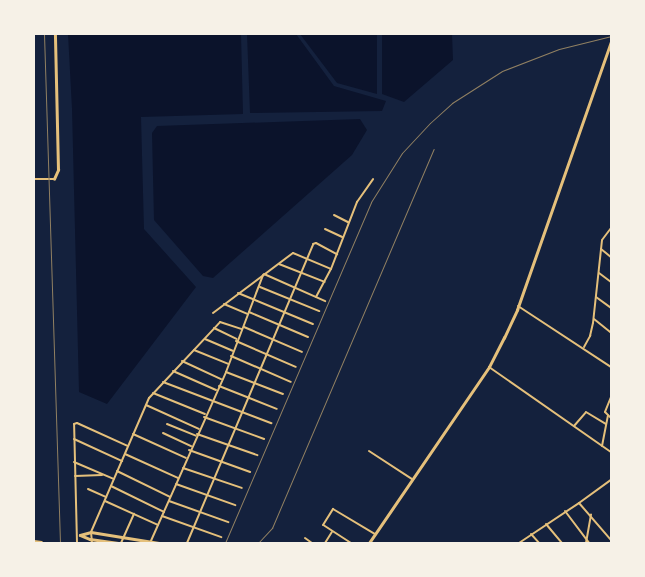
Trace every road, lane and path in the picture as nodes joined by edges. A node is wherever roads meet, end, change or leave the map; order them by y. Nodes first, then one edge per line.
1 (55, 34) edge
2 (611, 41) edge
3 (34, 179) edge
4 (373, 179) dead end
5 (334, 216) dead end
6 (348, 222) junction
7 (611, 228) edge
8 (325, 229) dead end
9 (342, 237) junction
10 (601, 249) junction
11 (337, 254) junction
12 (611, 257) edge
13 (308, 258) junction
14 (279, 264) junction
15 (331, 269) junction
16 (302, 273) junction
17 (599, 273) junction
18 (264, 275) junction
19 (325, 282) junction
20 (611, 282) edge
21 (260, 287) junction
22 (296, 288) junction
23 (238, 293) junction
24 (316, 297) junction
25 (596, 297) junction
26 (254, 300) junction
27 (291, 300) junction
28 (326, 301) dead end
29 (224, 304) junction
30 (518, 306) junction
31 (611, 308) edge
32 (319, 311) dead end
33 (285, 312) junction
34 (213, 313) dead end
35 (249, 313) junction
36 (594, 319) junction
37 (313, 324) dead end
38 (280, 325) junction
39 (214, 328) junction
40 (243, 328) junction
41 (611, 333) edge
42 (308, 337) dead end
43 (205, 339) junction
44 (237, 340) junction
45 (273, 340) junction
46 (584, 347) junction
47 (194, 350) junction
48 (232, 351) junction
49 (302, 352) dead end
50 (267, 354) junction
51 (231, 356) junction
52 (182, 361) junction
53 (228, 364) junction
54 (296, 367) dead end
55 (489, 367) junction
56 (611, 367) edge
57 (260, 369) junction
58 (173, 371) junction
59 (226, 372) junction
60 (221, 379) junction
61 (163, 382) junction
62 (254, 382) junction
63 (291, 382) dead end
64 (219, 386) junction
65 (216, 390) junction
66 (153, 393) junction
67 (283, 394) dead end
68 (247, 396) junction
69 (611, 397) edge
70 (211, 402) junction
71 (146, 405) junction
72 (277, 409) dead end
73 (241, 412) junction
74 (204, 416) junction
75 (608, 416) junction
76 (611, 418) edge
77 (271, 423) dead end
78 (167, 424) dead end
79 (606, 424) junction
80 (574, 426) junction
81 (234, 428) junction
82 (199, 429) junction
83 (163, 433) dead end
84 (133, 434) junction
85 (196, 435) junction
86 (74, 439) junction
87 (264, 439) dead end
88 (128, 446) junction
89 (192, 446) junction
90 (227, 446) junction
91 (602, 446) junction
92 (189, 450) junction
93 (369, 450) dead end
94 (611, 452) edge
95 (125, 454) junction
96 (257, 455) dead end
97 (186, 458) junction
98 (122, 461) junction
99 (74, 462) junction
100 (220, 462) junction
101 (183, 468) junction
102 (117, 471) junction
103 (250, 472) dead end
104 (104, 475) junction
105 (75, 476) junction
106 (213, 477) junction
107 (178, 478) junction
108 (412, 479) junction
109 (114, 480) junction
110 (611, 480) edge
111 (176, 484) junction
112 (111, 486) junction
113 (242, 488) dead end
114 (88, 489) dead end
115 (206, 494) junction
116 (106, 497) junction
117 (170, 497) junction
118 (104, 501) junction
119 (169, 501) junction
120 (579, 503) junction
121 (235, 505) dead end
122 (565, 511) junction
123 (164, 512) junction
124 (200, 513) junction
125 (134, 514) junction
126 (592, 514) junction
127 (162, 516) junction
128 (228, 522) dead end
129 (546, 524) junction
130 (158, 525) junction
131 (194, 529) junction
132 (91, 532) junction
133 (332, 532) junction
134 (375, 534) junction
135 (531, 534) junction
136 (124, 537) junction
137 (221, 537) dead end
138 (305, 538) dead end
139 (90, 539) junction
140 (586, 539) junction
141 (611, 540) edge
142 (34, 541) edge
143 (41, 542) edge
144 (150, 542) edge
145 (521, 542) edge
146 (78, 543) edge
147 (92, 543) edge
148 (120, 543) edge
149 (160, 543) edge
150 (187, 543) edge
151 (312, 543) edge
152 (325, 543) edge
153 (351, 543) edge
154 (369, 543) edge
155 (539, 543) edge
156 (562, 543) edge
157 (586, 543) edge
158 (589, 543) edge

1 - 3 main road
2 - 30 main road
4 - 6 street
5 - 6 street
6 - 9 street
7 - 10 street
8 - 9 street
9 - 11 street
10 - 12 street
10 - 17 street
11 - 13 street
11 - 15 street
13 - 14 street
13 - 15 street
13 - 16 street
14 - 16 street
14 - 18 street
15 - 19 street
16 - 19 street
16 - 22 street
17 - 20 street
17 - 25 street
18 - 21 street
18 - 22 street
18 - 23 street
19 - 24 street
21 - 26 street
21 - 27 street
22 - 24 street
22 - 27 street
23 - 26 street
23 - 29 street
24 - 28 street
25 - 31 street
25 - 36 street
26 - 33 street
26 - 35 street
27 - 32 street
27 - 33 street
29 - 34 street
29 - 35 street
30 - 46 street
30 - 55 main road
33 - 37 street
33 - 38 street
35 - 38 street
35 - 40 street
36 - 41 street
36 - 46 street
38 - 42 street
38 - 45 street
39 - 40 street
39 - 43 street
39 - 44 street
40 - 44 street
40 - 45 street
43 - 47 street
43 - 48 street
44 - 48 street
44 - 50 street
45 - 49 street
45 - 50 street
46 - 56 street
47 - 52 street
47 - 53 street
48 - 51 street
50 - 54 street
50 - 57 street
51 - 53 street
51 - 57 street
52 - 58 street
52 - 60 street
53 - 59 street
55 - 80 street
55 - 108 main road
57 - 62 street
57 - 63 street
58 - 61 street
58 - 65 street
59 - 60 street
59 - 62 street
60 - 64 street
61 - 66 street
61 - 70 street
62 - 67 street
62 - 68 street
64 - 65 street
64 - 68 street
65 - 70 street
66 - 71 street
66 - 74 street
68 - 72 street
68 - 73 street
69 - 75 street
70 - 73 street
70 - 74 street
71 - 82 street
71 - 84 street
73 - 77 street
73 - 81 street
74 - 81 street
74 - 82 street
75 - 76 street
75 - 79 street
78 - 85 street
79 - 80 street
79 - 91 street
80 - 91 street
81 - 87 street
81 - 90 street
82 - 85 street
83 - 89 street
84 - 88 street
84 - 97 street
85 - 89 street
85 - 90 street
86 - 88 street
86 - 98 street
86 - 99 street
88 - 95 street
89 - 92 street
90 - 96 street
90 - 100 street
91 - 94 street
92 - 97 street
92 - 100 street
93 - 108 street
95 - 98 street
95 - 107 street
97 - 101 street
98 - 102 street
99 - 104 street
99 - 105 street
100 - 103 street
100 - 106 street
101 - 106 street
101 - 107 street
102 - 109 street
102 - 117 street
104 - 105 street
104 - 109 street
105 - 146 street
106 - 113 street
106 - 115 street
107 - 111 street
108 - 134 main road
109 - 112 street
110 - 120 street
111 - 115 street
111 - 117 street
112 - 116 street
112 - 123 street
114 - 116 street
115 - 121 street
115 - 124 street
116 - 118 street
117 - 119 street
118 - 125 street
118 - 132 street
119 - 123 street
119 - 124 street
120 - 122 street
120 - 126 street
122 - 129 street
122 - 140 street
123 - 127 street
124 - 128 street
124 - 131 street
125 - 130 street
125 - 136 street
126 - 140 street
126 - 141 street
127 - 130 street
127 - 131 street
129 - 135 street
129 - 156 street
130 - 144 street
131 - 137 street
131 - 150 street
132 - 136 main road
132 - 139 street
132 - 139 main road
133 - 134 street
133 - 152 street
133 - 153 street
134 - 154 main road
135 - 145 street
135 - 155 street
136 - 144 main road
136 - 148 street
138 - 151 street
139 - 147 street
139 - 148 main road
140 - 157 street
140 - 158 street
142 - 143 main road
144 - 149 main road

